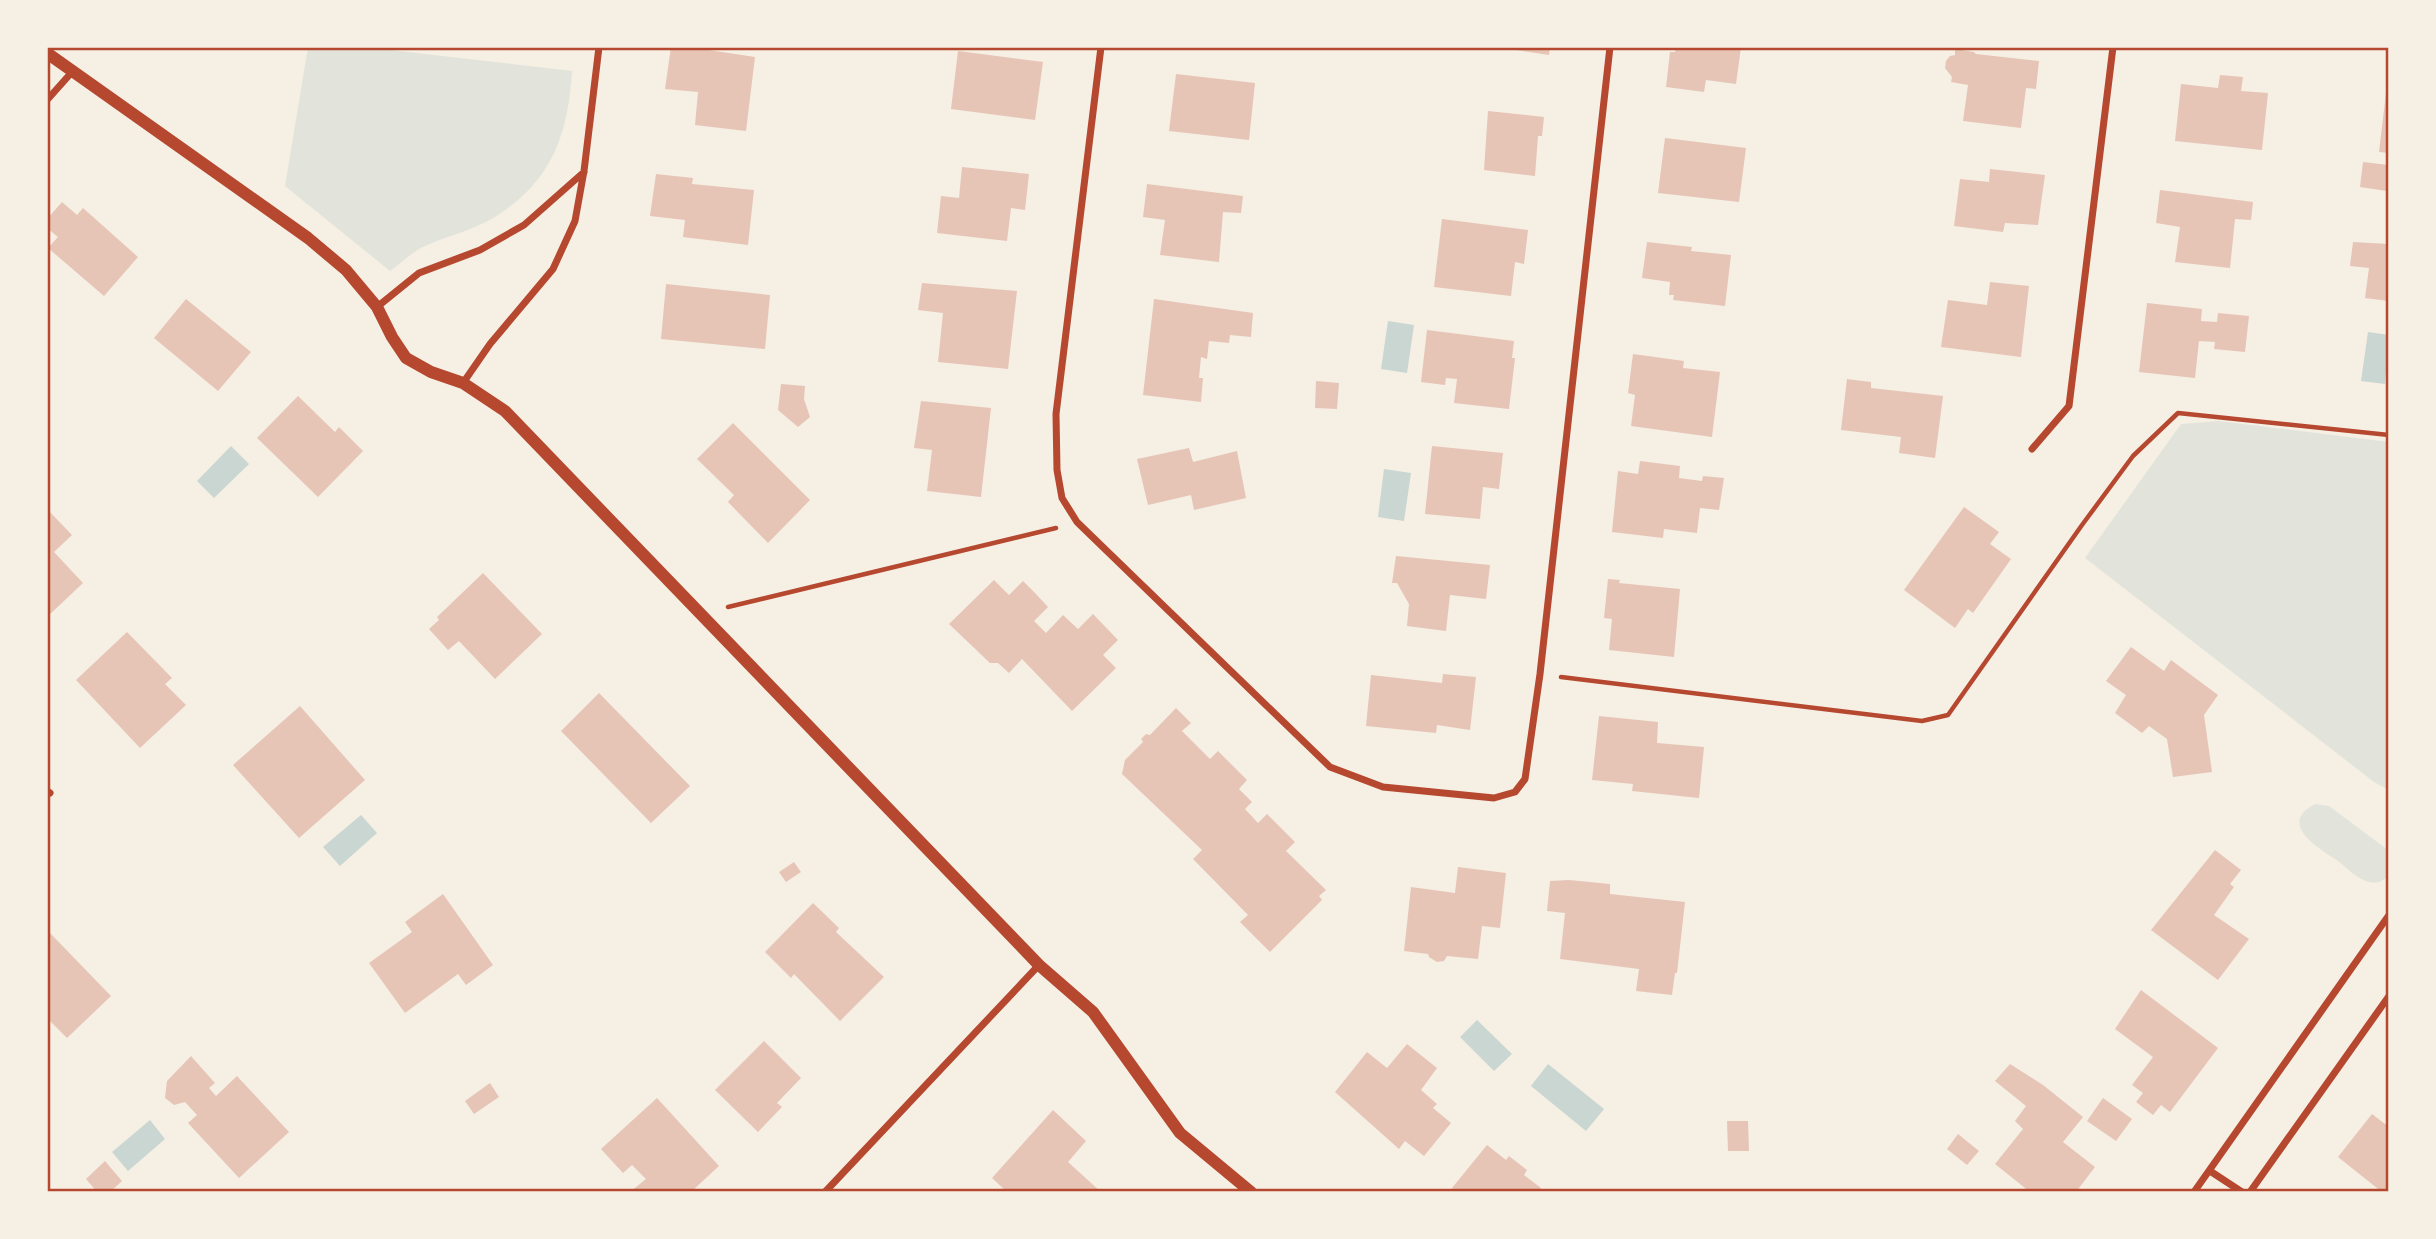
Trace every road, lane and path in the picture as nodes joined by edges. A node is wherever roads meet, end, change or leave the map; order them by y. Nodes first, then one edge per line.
1 (599, 47) edge
2 (1101, 47) edge
3 (1610, 47) edge
4 (2113, 47) edge
5 (47, 53) edge
6 (72, 72) junction
7 (47, 100) edge
8 (584, 171) junction
9 (377, 307) junction
10 (463, 383) junction
11 (2389, 435) edge
12 (2032, 449) dead end
13 (1077, 522) junction
14 (702, 613) junction
15 (1540, 674) junction
16 (2389, 915) edge
17 (1040, 965) junction
18 (2389, 996) edge
19 (2210, 1171) junction
20 (825, 1192) edge
21 (1251, 1192) edge
22 (2194, 1192) edge
23 (2242, 1192) edge
24 (2250, 1192) edge

1 - 8 street
2 - 13 street
3 - 15 street
4 - 12 street
5 - 6 street
6 - 7 street
6 - 9 street
8 - 9 street
8 - 10 street
9 - 10 street
10 - 14 street
11 - 15 path
13 - 14 path
13 - 15 street
14 - 17 street
16 - 19 street
17 - 20 street
17 - 21 street
18 - 24 street
19 - 22 street
19 - 23 street

